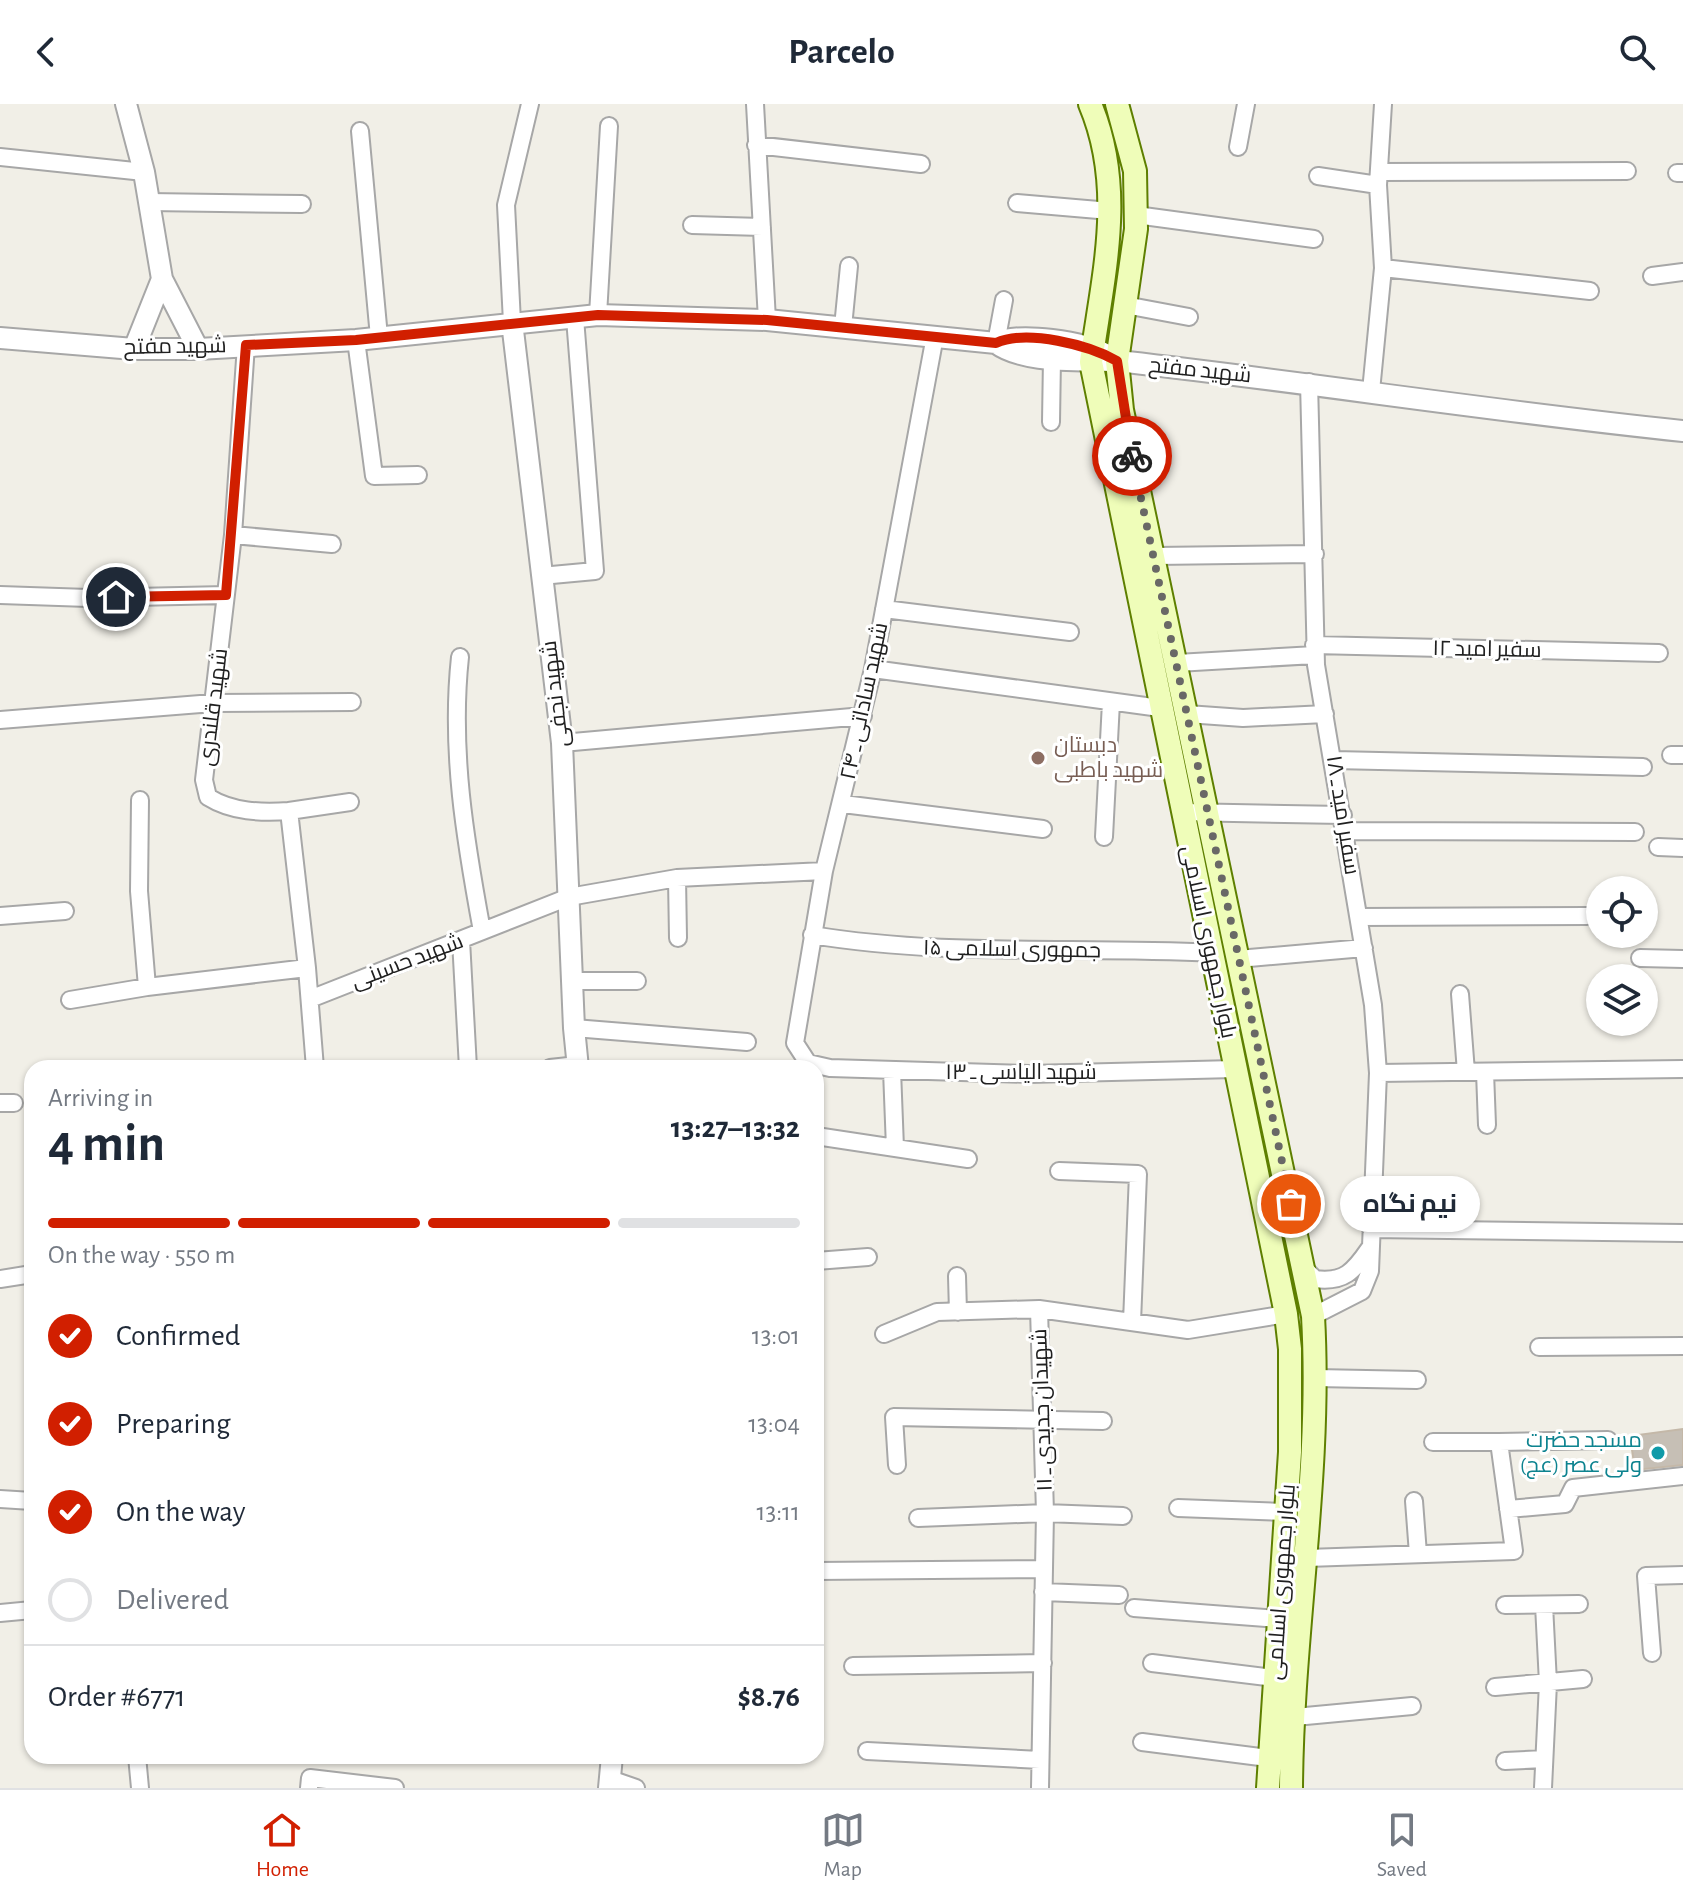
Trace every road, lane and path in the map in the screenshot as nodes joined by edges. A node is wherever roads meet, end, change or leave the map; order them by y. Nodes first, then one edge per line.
1 (126, 104) edge
2 (530, 104) edge
3 (755, 104) edge
4 (1090, 104) edge
5 (1117, 104) edge
6 (1246, 104) edge
7 (1383, 104) edge
8 (609, 126) dead end
9 (360, 131) dead end
10 (756, 145) junction
11 (1238, 147) dead end
12 (0, 157) edge
13 (921, 164) dead end
14 (1627, 171) dead end
15 (144, 172) junction
16 (1318, 176) dead end
17 (1379, 178) junction
18 (148, 202) junction
19 (1017, 203) dead end
20 (302, 204) dead end
21 (1110, 211) junction
22 (1136, 215) junction
23 (692, 225) dead end
24 (762, 227) junction
25 (1314, 239) dead end
26 (849, 266) dead end
27 (1383, 268) junction
28 (1683, 272) edge
29 (1652, 276) dead end
30 (162, 279) junction
31 (1590, 291) dead end
32 (1004, 300) dead end
33 (1125, 305) junction
34 (598, 315) junction
35 (1189, 317) dead end
36 (575, 318) junction
37 (767, 320) junction
38 (512, 322) junction
39 (843, 327) junction
40 (935, 336) junction
41 (379, 337) junction
42 (0, 338) edge
43 (356, 340) junction
44 (996, 343) junction
45 (246, 345) junction
46 (134, 349) junction
47 (198, 349) junction
48 (1092, 355) junction
49 (1052, 358) junction
50 (1117, 361) junction
51 (1309, 382) junction
52 (1371, 391) junction
53 (1051, 422) dead end
54 (1683, 431) edge
55 (418, 475) dead end
56 (233, 535) junction
57 (332, 544) dead end
58 (1315, 554) junction
59 (1155, 556) junction
60 (541, 576) junction
61 (0, 595) edge
62 (226, 595) junction
63 (884, 609) junction
64 (1070, 632) dead end
65 (1315, 650) junction
66 (1659, 653) dead end
67 (460, 657) dead end
68 (1177, 663) junction
69 (873, 669) junction
70 (352, 702) dead end
71 (1111, 702) junction
72 (213, 703) junction
73 (1160, 708) junction
74 (1187, 714) junction
75 (1325, 714) junction
76 (863, 716) junction
77 (0, 720) edge
78 (562, 743) junction
79 (1334, 760) junction
80 (1643, 767) dead end
81 (140, 800) dead end
82 (350, 802) dead end
83 (843, 804) junction
84 (1207, 810) junction
85 (289, 811) junction
86 (1182, 812) junction
87 (1344, 823) junction
88 (1043, 829) dead end
89 (1635, 832) dead end
90 (1104, 837) dead end
91 (1658, 847) dead end
92 (1683, 848) edge
93 (824, 871) junction
94 (677, 878) junction
95 (569, 897) junction
96 (65, 911) dead end
97 (0, 916) edge
98 (1586, 916) edge
99 (1359, 917) junction
100 (482, 931) junction
101 (812, 935) junction
102 (678, 938) dead end
103 (461, 940) junction
104 (1364, 948) junction
105 (1212, 953) junction
106 (1640, 958) dead end
107 (1238, 959) junction
108 (1683, 959) edge
109 (307, 968) junction
110 (572, 981) junction
111 (637, 981) dead end
112 (147, 987) junction
113 (1460, 994) dead end
114 (310, 999) junction
115 (70, 1000) dead end
116 (574, 1028) junction
117 (747, 1042) dead end
118 (314, 1060) edge
119 (468, 1060) edge
120 (577, 1060) edge
121 (806, 1060) edge
122 (824, 1067) edge
123 (1235, 1069) junction
124 (1683, 1069) edge
125 (892, 1070) junction
126 (1466, 1072) junction
127 (1485, 1072) junction
128 (1378, 1073) junction
129 (1487, 1125) dead end
130 (824, 1137) edge
131 (895, 1148) junction
132 (968, 1159) dead end
133 (1059, 1171) dead end
134 (1291, 1204) junction
135 (1265, 1207) junction
136 (1371, 1229) junction
137 (1683, 1233) edge
138 (1370, 1247) junction
139 (868, 1257) dead end
140 (824, 1260) edge
141 (1302, 1266) junction
142 (24, 1275) edge
143 (957, 1276) dead end
144 (0, 1279) edge
145 (1039, 1309) junction
146 (958, 1312) junction
147 (1286, 1314) junction
148 (1313, 1316) junction
149 (1132, 1322) junction
150 (884, 1334) dead end
151 (1683, 1346) edge
152 (1539, 1347) dead end
153 (1316, 1378) junction
154 (1417, 1380) dead end
155 (1042, 1420) junction
156 (1103, 1421) dead end
157 (1608, 1440) dead end
158 (1433, 1442) dead end
159 (1499, 1442) junction
160 (897, 1465) dead end
161 (1683, 1476) edge
162 (0, 1499) edge
163 (24, 1500) edge
164 (1414, 1501) dead end
165 (1178, 1508) dead end
166 (1508, 1509) junction
167 (1286, 1512) junction
168 (1045, 1513) junction
169 (1123, 1516) dead end
170 (918, 1518) dead end
171 (1418, 1554) junction
172 (1307, 1558) junction
173 (1043, 1569) junction
174 (824, 1571) edge
175 (1683, 1575) edge
176 (1043, 1592) junction
177 (1119, 1595) dead end
178 (1579, 1604) dead end
179 (1505, 1605) dead end
180 (1544, 1605) junction
181 (1134, 1608) dead end
182 (24, 1611) edge
183 (0, 1613) edge
184 (1279, 1619) junction
185 (1652, 1653) dead end
186 (1043, 1663) junction
187 (1152, 1663) dead end
188 (853, 1666) dead end
189 (1274, 1678) junction
190 (1583, 1679) dead end
191 (1548, 1683) junction
192 (1495, 1687) dead end
193 (1412, 1706) dead end
194 (1295, 1717) junction
195 (1142, 1742) dead end
196 (867, 1751) dead end
197 (1268, 1758) junction
198 (1544, 1759) junction
199 (1040, 1760) junction
200 (1505, 1761) dead end
201 (138, 1764) edge
202 (610, 1783) edge
203 (140, 1788) edge
204 (309, 1788) edge
205 (395, 1788) edge
206 (636, 1788) edge
207 (1040, 1788) edge
208 (1268, 1788) edge
209 (1291, 1788) edge
210 (1543, 1788) edge

1 - 15 street
2 - 38 street
3 - 10 street
4 - 21 main road, بلوار جمهوری اسلامی
5 - 22 main road, بلوار جمهوری اسلامی
6 - 11 street
7 - 17 street
8 - 34 street
9 - 41 street
10 - 13 street
10 - 24 street
12 - 15 street
14 - 17 street
15 - 18 street
16 - 17 street
17 - 27 street
18 - 20 street
18 - 30 street
19 - 21 street
21 - 48 main road, بلوار جمهوری اسلامی
22 - 25 street
22 - 33 main road, بلوار جمهوری اسلامی
23 - 24 street
24 - 37 street
26 - 39 street
27 - 31 street
27 - 52 street
28 - 29 street
30 - 46 street
30 - 47 street
32 - 44 street
33 - 35 street
33 - 50 main road, بلوار جمهوری اسلامی
34 - 36 street, شهید مفتح
34 - 37 street, شهید مفتح
36 - 38 street, شهید مفتح
36 - 60 street
37 - 39 street, شهید مفتح
38 - 41 street, شهید مفتح
38 - 60 street, شهید نجفی
39 - 40 street, شهید مفتح
40 - 44 street, شهید مفتح
40 - 63 street, شهید ساداتی ـ ۲۴
41 - 43 street, شهید مفتح
42 - 46 street, شهید مفتح
43 - 45 street, شهید مفتح
43 - 55 street
44 - 48 street
44 - 49 street, شهید مفتح
45 - 47 street, شهید مفتح
45 - 56 street, شهید قلندری
46 - 47 street, شهید مفتح
48 - 49 street, شهید مفتح
48 - 50 street, شهید مفتح
48 - 73 main road, بلوار جمهوری اسلامی
49 - 53 street
50 - 51 street, شهید مفتح
50 - 59 main road, بلوار جمهوری اسلامی
51 - 52 street, شهید مفتح
51 - 58 street, سفیر امید ـ ۱۸
52 - 54 street, شهید مفتح
56 - 57 street
56 - 62 street, شهید قلندری
58 - 59 street
58 - 65 street, سفیر امید ـ ۱۸
59 - 68 main road, بلوار جمهوری اسلامی
60 - 78 street, شهید نجفی
61 - 62 street
62 - 72 street, شهید قلندری
63 - 64 street
63 - 69 street, شهید ساداتی ـ ۲۴
65 - 66 street, سفیر امید ۱۲
65 - 68 street, سفیر امید ۱۲
65 - 75 street, سفیر امید ـ ۱۸
67 - 100 street
68 - 74 main road, بلوار جمهوری اسلامی
69 - 71 street
69 - 76 street, شهید ساداتی ـ ۲۴
70 - 72 street
71 - 73 street
71 - 90 street
72 - 77 street
72 - 85 street, شهید قلندری
73 - 86 main road, بلوار جمهوری اسلامی
74 - 75 street
74 - 84 main road, بلوار جمهوری اسلامی
75 - 79 street, سفیر امید ـ ۱۸
76 - 78 street
76 - 83 street, شهید ساداتی ـ ۲۴
78 - 95 street, شهید نجفی
79 - 80 street
79 - 87 street, سفیر امید ـ ۱۸
81 - 112 street
82 - 85 street
83 - 88 street
83 - 93 street, شهید ساداتی ـ ۲۴
84 - 86 street
84 - 87 street
84 - 107 main road, بلوار جمهوری اسلامی
85 - 109 street
86 - 105 main road, بلوار جمهوری اسلامی
87 - 89 street
87 - 99 street, سفیر امید ـ ۱۸
91 - 92 street
93 - 94 street, شهید حسینی
93 - 101 street, شهید ساداتی ـ ۲۴
94 - 95 street, شهید حسینی
94 - 102 street
95 - 100 street, شهید حسینی
95 - 110 street, شهید نجفی
96 - 97 street
98 - 99 street
99 - 104 street, سفیر امید ـ ۱۸
100 - 103 street, شهید حسینی
101 - 105 street, جمهوری اسلامی ۱۵
101 - 121 street, شهید ساداتی ـ ۲۴
103 - 114 street, شهید حسینی
103 - 119 street
104 - 107 street
104 - 128 street, سفیر امید ـ ۱۸
105 - 123 main road, بلوار جمهوری اسلامی
106 - 108 street
107 - 134 main road, بلوار جمهوری اسلامی
109 - 112 street
109 - 114 street
110 - 111 street
110 - 116 street, شهید نجفی
112 - 115 street
113 - 126 street
114 - 118 street
116 - 117 street
116 - 120 street, شهید نجفی
122 - 125 street, شهید الیاسی ـ ۱۳
123 - 125 street, شهید الیاسی ـ ۱۳
123 - 135 main road, بلوار جمهوری اسلامی
124 - 127 street
125 - 131 street
126 - 127 street
126 - 128 street
127 - 129 street
128 - 136 street, سفیر امید ـ ۱۸
130 - 131 street
131 - 132 street
133 - 149 street
134 - 135 main road
134 - 141 main road, بلوار جمهوری اسلامی
135 - 147 main road, بلوار جمهوری اسلامی
136 - 137 street
136 - 138 street, سفیر امید ـ ۱۸
138 - 141 street
138 - 148 street, سفیر امید ـ ۱۸
139 - 140 street
141 - 148 main road, بلوار جمهوری اسلامی
142 - 144 street
143 - 146 street
145 - 146 street
145 - 149 street, شهیدان جدیدی ـ ۱۱
145 - 155 street, شهیدان جدیدی ـ ۱۱
146 - 150 street
147 - 149 street, شهیدان جدیدی ـ ۱۱
147 - 167 main road, بلوار جمهوری اسلامی
148 - 153 main road, بلوار جمهوری اسلامی
151 - 152 street
153 - 154 street
153 - 172 main road, بلوار جمهوری اسلامی
155 - 156 street
155 - 160 street
155 - 168 street, شهیدان جدیدی ـ ۱۱
157 - 159 street
158 - 159 street
159 - 166 street
161 - 166 street
162 - 163 street
164 - 171 street
165 - 167 street
166 - 171 street
167 - 184 main road, بلوار جمهوری اسلامی
168 - 169 street
168 - 170 street
168 - 173 street, شهیدان جدیدی ـ ۱۱
171 - 172 street
172 - 194 main road, بلوار جمهوری اسلامی
173 - 174 street
173 - 176 street, شهیدان جدیدی ـ ۱۱
175 - 185 street
176 - 177 street
176 - 186 street, شهیدان جدیدی ـ ۱۱
178 - 180 street
179 - 180 street
180 - 191 street
181 - 184 street
182 - 183 street
184 - 189 main road, بلوار جمهوری اسلامی
186 - 188 street
186 - 199 street, شهیدان جدیدی ـ ۱۱
187 - 189 street
189 - 197 main road, بلوار جمهوری اسلامی
190 - 191 street
191 - 192 street
191 - 198 street
193 - 194 street
194 - 209 main road, بلوار جمهوری اسلامی
195 - 197 street
196 - 199 street
197 - 208 main road, بلوار جمهوری اسلامی
198 - 200 street
198 - 210 street
199 - 207 street, شهیدان جدیدی ـ ۱۱
201 - 203 street
202 - 206 street
204 - 205 street

